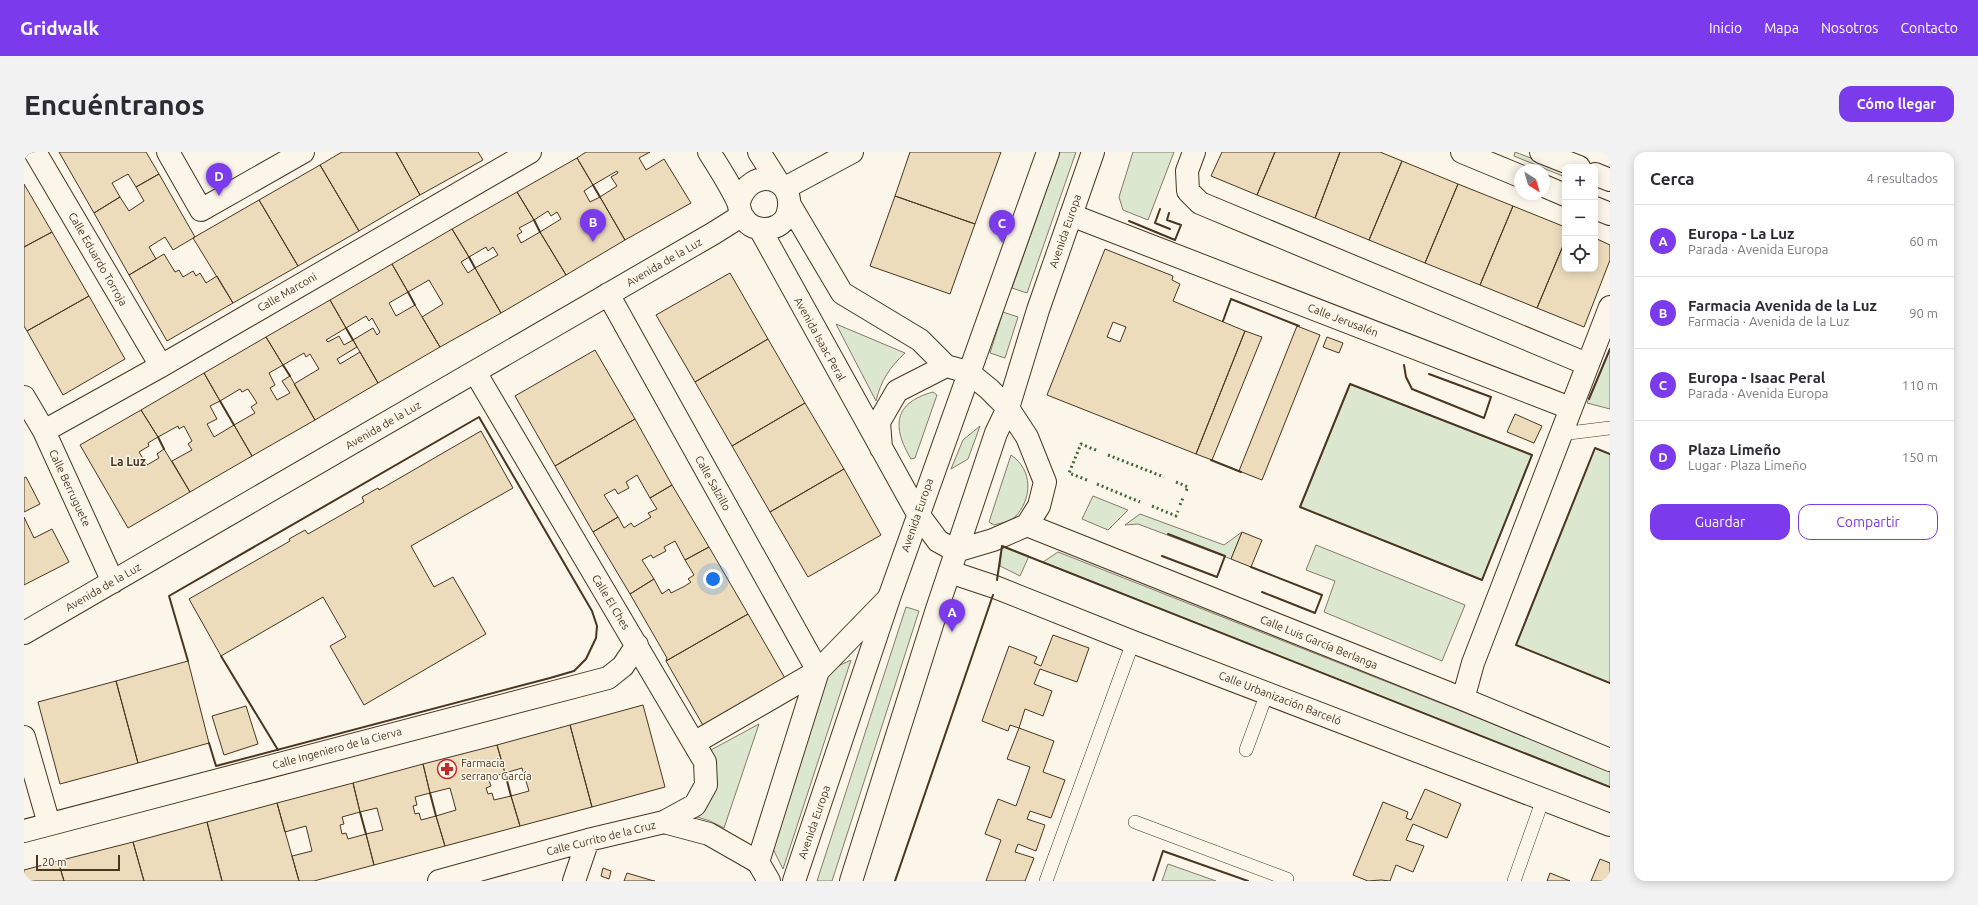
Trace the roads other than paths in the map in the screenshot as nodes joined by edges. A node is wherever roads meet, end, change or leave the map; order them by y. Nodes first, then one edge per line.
1 (35, 152) edge
2 (168, 152) edge
3 (303, 152) edge
4 (709, 152) edge
5 (759, 152) edge
6 (852, 152) edge
7 (1048, 152) edge
8 (1093, 152) edge
9 (1194, 152) edge
10 (1462, 152) edge
11 (1541, 152) edge
12 (518, 155) edge
13 (1571, 164) edge
14 (1514, 174) edge
15 (1598, 175) edge
16 (1610, 180) edge
17 (1550, 189) edge
18 (784, 192) junction
19 (1562, 194) edge
20 (740, 209) junction
21 (1598, 209) edge
22 (1071, 214) junction
23 (1610, 214) edge
24 (760, 229) junction
25 (608, 294) junction
26 (1610, 307) edge
27 (1587, 364) junction
28 (161, 366) junction
29 (946, 366) junction
30 (475, 372) junction
31 (968, 372) junction
32 (24, 397) edge
33 (1008, 408) junction
34 (1570, 408) junction
35 (1610, 428) edge
36 (44, 431) junction
37 (1561, 434) junction
38 (881, 448) junction
39 (918, 514) junction
40 (1028, 526) junction
41 (956, 551) junction
42 (950, 572) junction
43 (113, 582) junction
44 (888, 600) junction
45 (24, 633) edge
46 (1133, 642) junction
47 (637, 645) junction
48 (818, 671) junction
49 (1267, 693) junction
50 (1463, 699) junction
51 (24, 737) edge
52 (694, 743) junction
53 (1246, 750) dead end
54 (1610, 760) edge
55 (1543, 799) junction
56 (664, 822) junction
57 (1135, 822) dead end
58 (49, 824) junction
59 (1610, 825) edge
60 (24, 831) edge
61 (588, 840) junction
62 (758, 862) junction
63 (1287, 879) dead end
64 (439, 881) edge
65 (574, 881) edge
66 (769, 881) edge
67 (794, 881) edge
68 (851, 881) edge
69 (1046, 881) edge
70 (1514, 881) edge

1 - 28 street, Calle Eduardo Torroja
2 - 3 street
4 - 20 street
5 - 18 street
6 - 18 street
7 - 31 street, Avenida Europa
8 - 22 street, Avenida Europa
9 - 27 street
10 - 14 street
11 - 13 street
12 - 28 street, Calle Marconi
15 - 16 street
17 - 19 street
18 - 20 street
18 - 24 street
18 - 29 street
20 - 24 street
20 - 25 street, Avenida de la Luz
21 - 23 street
22 - 33 street, Avenida Europa
22 - 34 street, Calle Jerusalén
24 - 38 street, Avenida Isaac Peral
25 - 30 street, Avenida de la Luz
25 - 48 street, Calle Salzillo
26 - 27 street
27 - 34 street
28 - 36 street, Calle Marconi
29 - 31 street
29 - 38 street
30 - 43 street, Avenida de la Luz
30 - 47 street, Calle El Ches
31 - 33 street
31 - 39 street, Avenida Europa
32 - 36 street, Calle Berruguete
33 - 40 street
33 - 41 street, Avenida Europa
34 - 37 street
35 - 37 lane
36 - 43 street, Calle Berruguete
37 - 50 street
38 - 39 street, Avenida Isaac Peral
39 - 41 street, Avenida Isaac Peral
39 - 44 street, Avenida Europa
40 - 41 street
40 - 50 street, Calle Luis García Berlanga
41 - 42 street, Avenida Europa
42 - 46 street, Calle Urbanización Barceló
42 - 68 street, Avenida Europa
43 - 45 street, Avenida de la Luz
44 - 48 street
44 - 67 street, Avenida Europa
46 - 49 street, Calle Urbanización Barceló
46 - 69 lane
47 - 52 street, Calle El Ches
47 - 58 street, Calle Ingeniero de la Cierva
48 - 52 street
48 - 62 street
49 - 53 lane
49 - 55 street, Calle Urbanización Barceló
50 - 54 street, Calle Luis García Berlanga
51 - 58 street
52 - 56 street, Calle El Ches
55 - 59 street, Calle Urbanización Barceló
55 - 70 lane
56 - 61 street, Calle Currito de la Cruz
56 - 62 street, Calle Currito de la Cruz
57 - 63 lane
58 - 60 street, Calle Ingeniero de la Cierva
61 - 64 street, Calle Currito de la Cruz
61 - 65 street
62 - 66 street

